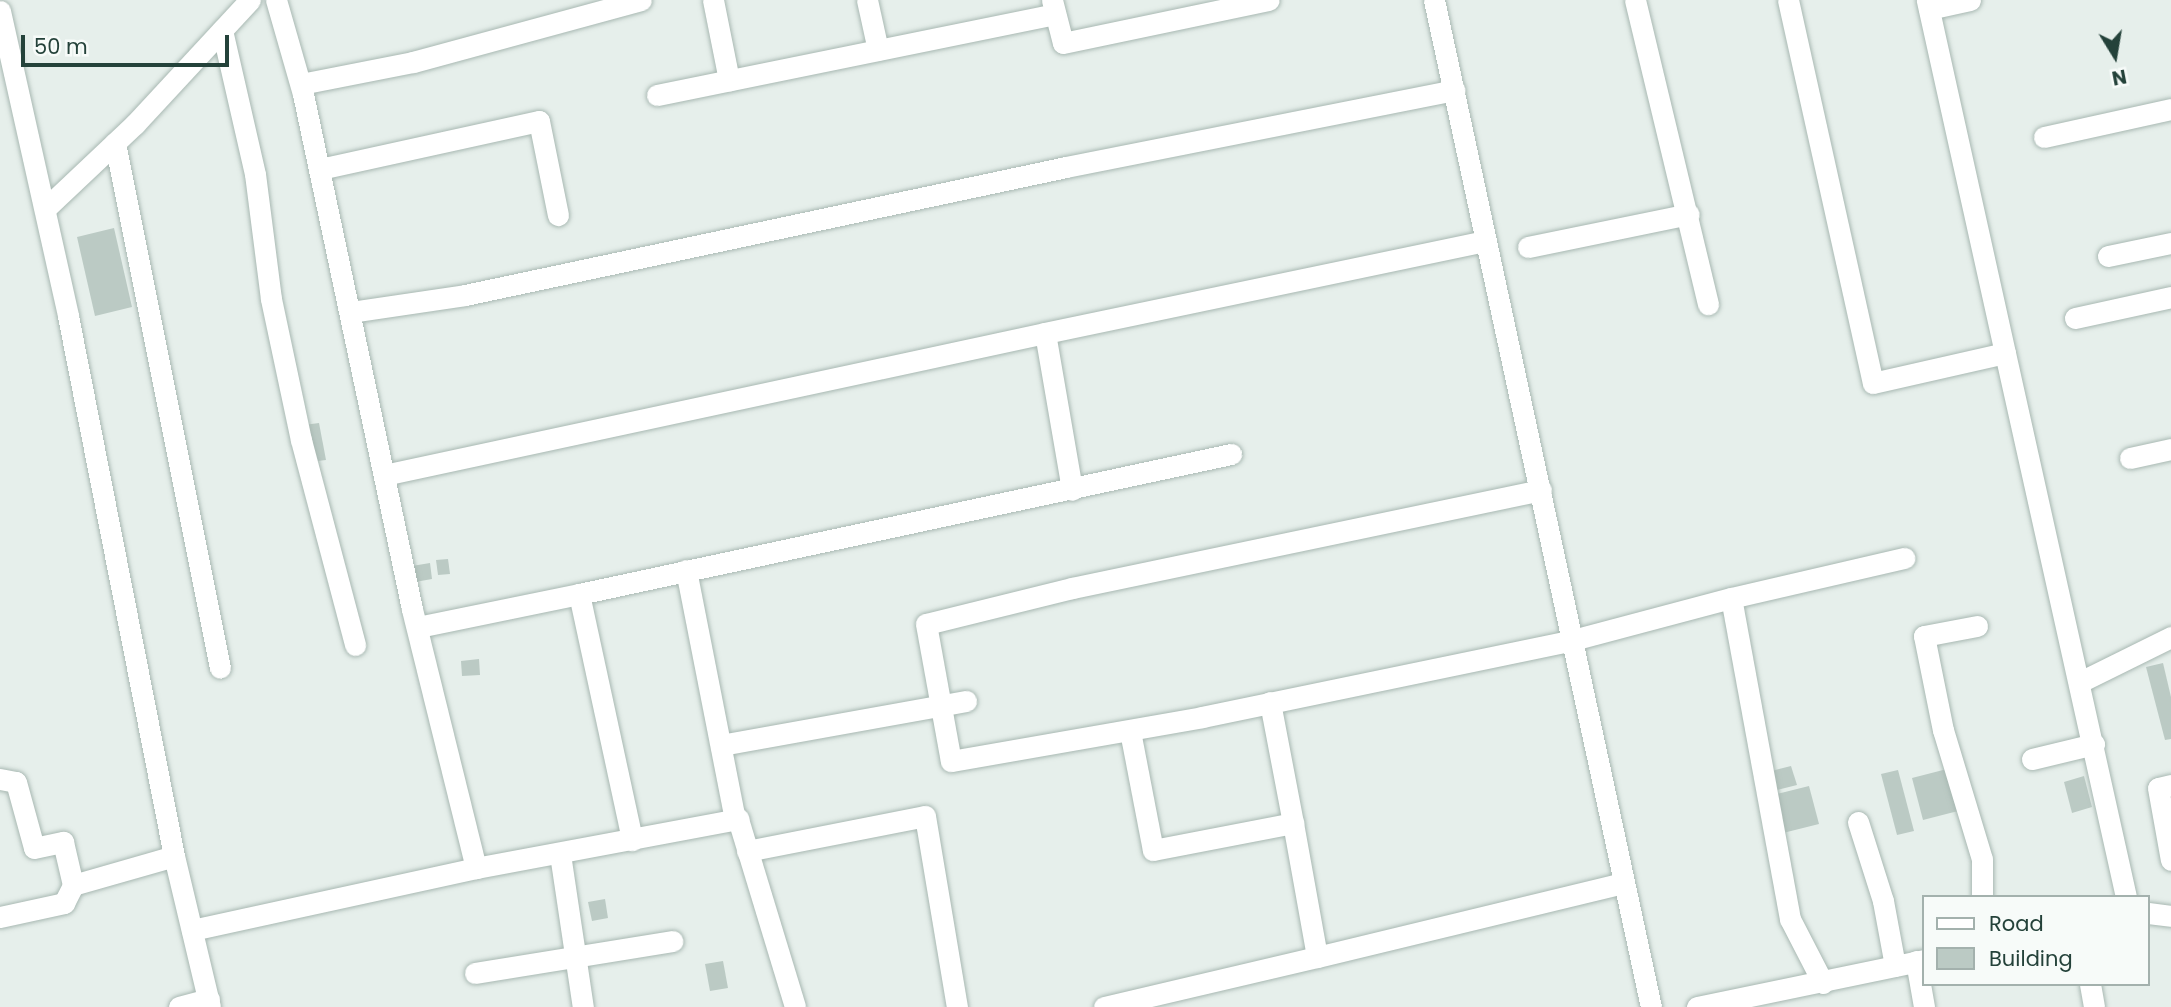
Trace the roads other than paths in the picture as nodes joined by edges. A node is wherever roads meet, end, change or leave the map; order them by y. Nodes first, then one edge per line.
1 (250, 0) edge
2 (276, 0) edge
3 (641, 0) edge
4 (713, 0) edge
5 (867, 0) edge
6 (1269, 0) edge
7 (1434, 0) edge
8 (1635, 0) edge
9 (1788, 0) edge
10 (1970, 0) edge
11 (1928, 5) edge
12 (1054, 7) edge
13 (0, 11) edge
14 (222, 30) junction
15 (878, 50) junction
16 (729, 80) junction
17 (301, 85) junction
18 (1454, 90) junction
19 (657, 95) dead end
20 (2171, 109) edge
21 (2043, 137) dead end
22 (115, 143) junction
23 (320, 169) junction
24 (45, 209) junction
25 (1689, 214) junction
26 (558, 215) dead end
27 (1486, 241) junction
28 (2171, 243) edge
29 (1528, 247) dead end
30 (2108, 256) dead end
31 (2171, 297) edge
32 (1708, 304) dead end
33 (350, 312) junction
34 (2075, 318) dead end
35 (1045, 333) junction
36 (2005, 353) junction
37 (2171, 449) edge
38 (1231, 454) dead end
39 (2130, 458) dead end
40 (384, 475) junction
41 (1072, 490) junction
42 (1541, 490) junction
43 (1904, 558) dead end
44 (686, 570) junction
45 (579, 594) junction
46 (1731, 598) junction
47 (1977, 626) dead end
48 (418, 627) junction
49 (2171, 637) edge
50 (1573, 640) junction
51 (355, 645) dead end
52 (220, 668) dead end
53 (2080, 682) junction
54 (966, 701) dead end
55 (1270, 702) junction
56 (942, 705) junction
57 (1130, 731) junction
58 (2094, 744) junction
59 (721, 745) junction
60 (2032, 759) dead end
61 (0, 779) edge
62 (2171, 785) edge
63 (734, 820) junction
64 (1858, 822) dead end
65 (1293, 823) junction
66 (632, 840) junction
67 (747, 851) junction
68 (560, 853) junction
69 (174, 856) junction
70 (2171, 860) edge
71 (476, 868) junction
72 (1623, 883) junction
73 (73, 885) junction
74 (1982, 895) edge
75 (2126, 895) edge
76 (2150, 913) edge
77 (2171, 915) edge
78 (0, 917) edge
79 (192, 930) junction
80 (672, 941) dead end
81 (576, 957) junction
82 (1317, 957) junction
83 (1912, 962) edge
84 (475, 973) dead end
85 (1824, 983) junction
86 (2090, 986) edge
87 (1779, 1000) edge
88 (210, 1003) edge
89 (1132, 1004) edge
90 (179, 1007) edge
91 (583, 1007) edge
92 (796, 1007) edge
93 (957, 1007) edge
94 (1104, 1007) edge
95 (1651, 1007) edge
96 (1697, 1007) edge
97 (1924, 1007) edge
98 (2094, 1007) edge

1 - 14 street
2 - 17 street
3 - 17 street
4 - 16 street
5 - 15 street
6 - 12 street
7 - 18 street
8 - 25 street
9 - 36 street
10 - 11 street
11 - 36 street
12 - 15 street
13 - 24 street
14 - 22 street
14 - 51 street
15 - 16 street
16 - 19 street
17 - 23 street
18 - 27 street
18 - 33 street
20 - 21 street
22 - 24 street
22 - 52 street
23 - 26 street
23 - 33 street
24 - 69 street
25 - 29 street
25 - 32 street
27 - 35 street
27 - 42 street
28 - 30 street
31 - 34 street
33 - 40 street
35 - 40 street
35 - 41 street
36 - 53 street
37 - 39 street
38 - 41 street
40 - 48 street
41 - 44 street
42 - 50 street
42 - 56 street
43 - 46 street
44 - 45 street
44 - 59 street
45 - 48 street
45 - 66 street
46 - 50 street
46 - 85 street
47 - 74 street
48 - 71 street
49 - 53 street
50 - 55 street
50 - 72 street
53 - 58 street
54 - 56 street
55 - 57 street
55 - 65 street
56 - 57 street
56 - 59 street
57 - 65 street
58 - 60 street
58 - 75 street
59 - 63 street
61 - 73 street
62 - 70 street
63 - 66 street
63 - 67 street
64 - 83 street
65 - 82 street
66 - 68 street
67 - 92 street
67 - 93 street
68 - 71 street
68 - 81 street
69 - 73 street
69 - 79 street
71 - 79 street
72 - 82 street
72 - 95 street
73 - 78 street
76 - 77 street
79 - 88 street
80 - 81 street
81 - 84 street
81 - 91 street
82 - 89 street
83 - 85 street
83 - 97 street
85 - 87 street
86 - 98 street
87 - 96 street
88 - 90 street
89 - 94 street

